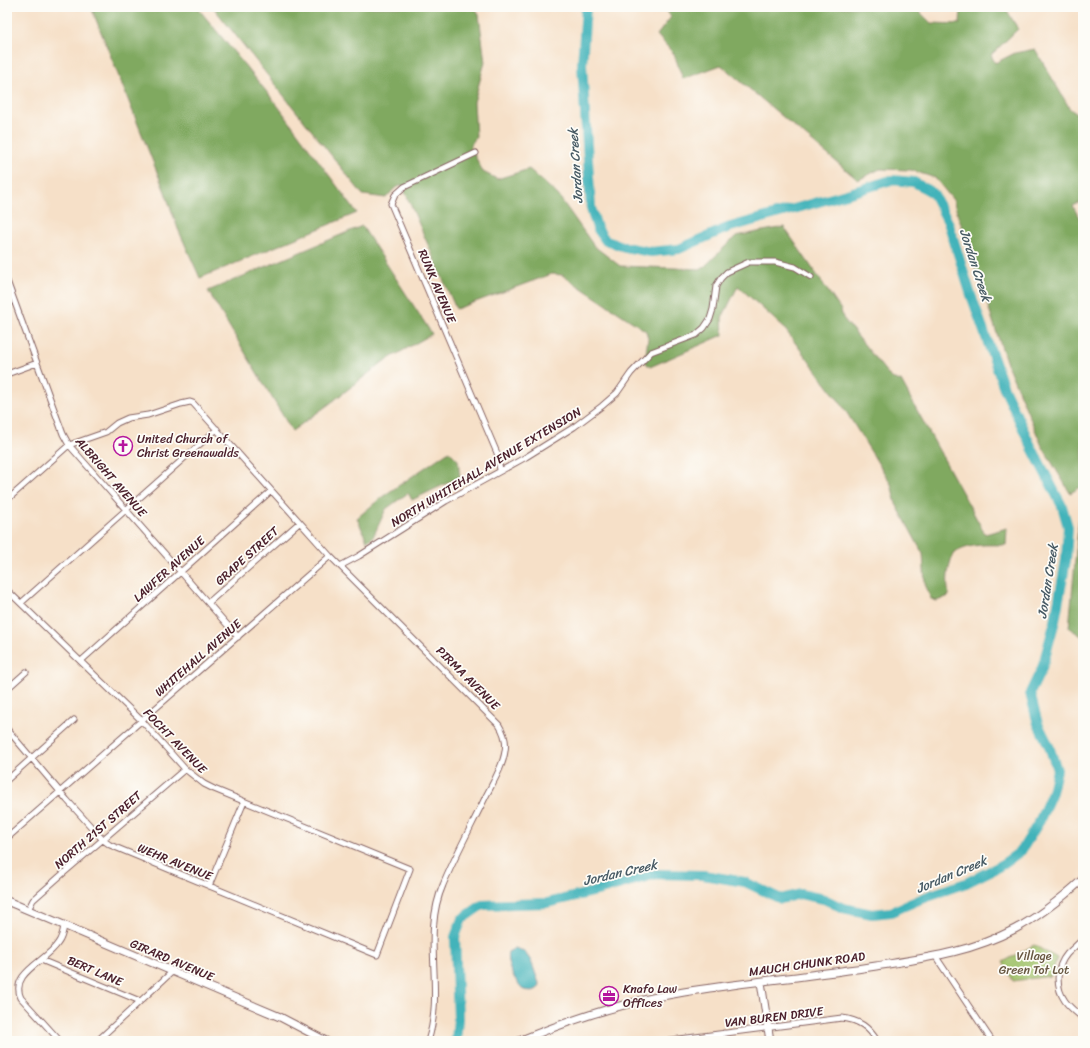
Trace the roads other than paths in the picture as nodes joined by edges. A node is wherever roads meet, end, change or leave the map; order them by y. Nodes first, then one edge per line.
1 (476, 153) dead end
2 (811, 277) dead end
3 (7, 281) edge
4 (37, 363) junction
5 (7, 374) edge
6 (217, 430) junction
7 (69, 445) junction
8 (500, 470) junction
9 (271, 492) junction
10 (7, 500) edge
11 (126, 509) junction
12 (299, 523) junction
13 (330, 556) junction
14 (340, 566) junction
15 (180, 572) junction
16 (7, 590) edge
17 (20, 603) junction
18 (208, 603) junction
19 (238, 637) junction
20 (81, 661) junction
21 (26, 672) dead end
22 (7, 689) edge
23 (74, 720) dead end
24 (142, 721) junction
25 (7, 729) edge
26 (32, 758) junction
27 (185, 769) junction
28 (7, 780) edge
29 (61, 792) junction
30 (244, 802) junction
31 (7, 838) edge
32 (103, 840) junction
33 (1083, 879) edge
34 (209, 886) junction
35 (7, 901) edge
36 (28, 910) junction
37 (64, 926) junction
38 (1083, 939) edge
39 (377, 955) joint
40 (936, 957) junction
41 (42, 960) junction
42 (172, 972) junction
43 (761, 982) junction
44 (140, 1001) junction
45 (1083, 1018) edge
46 (768, 1028) junction
47 (724, 1033) junction
48 (60, 1041) edge
49 (97, 1041) edge
50 (326, 1041) edge
51 (428, 1041) edge
52 (519, 1041) edge
53 (664, 1041) edge
54 (725, 1041) edge
55 (770, 1041) edge
56 (877, 1041) edge
57 (992, 1041) edge

1 - 8 street, RUNK AVENUE
2 - 8 street, NORTH WHITEHALL AVENUE EXTENSION
3 - 4 street, ALBRIGHT AVENUE
4 - 5 street
4 - 7 street, ALBRIGHT AVENUE
6 - 7 street, PIRMA AVENUE
6 - 9 street, PIRMA AVENUE
6 - 11 street
7 - 10 street
7 - 11 street, ALBRIGHT AVENUE
8 - 14 street, NORTH WHITEHALL AVENUE EXTENSION
9 - 12 street, PIRMA AVENUE
9 - 15 street, LAWFER AVENUE
11 - 15 street, ALBRIGHT AVENUE
11 - 17 street
12 - 13 street, PIRMA AVENUE
12 - 18 street, GRAPE STREET
13 - 14 street, PIRMA AVENUE
13 - 19 street, WHITEHALL AVENUE
14 - 51 street, PIRMA AVENUE
15 - 18 street, ALBRIGHT AVENUE
15 - 20 street, LAWFER AVENUE
16 - 17 street, FOCHT AVENUE
17 - 20 street, FOCHT AVENUE
18 - 19 street, ALBRIGHT AVENUE
19 - 24 street, WHITEHALL AVENUE
20 - 24 street, FOCHT AVENUE
21 - 22 street
23 - 26 street
24 - 27 street, FOCHT AVENUE
24 - 29 street, WHITEHALL AVENUE
25 - 26 street, WEHR AVENUE
26 - 28 street
26 - 29 street, WEHR AVENUE
27 - 30 street, FOCHT AVENUE
27 - 32 street, NORTH 21ST STREET
29 - 31 street, WHITEHALL AVENUE
29 - 32 street, WEHR AVENUE
30 - 34 street
30 - 39 street, FOCHT AVENUE
32 - 34 street, WEHR AVENUE
32 - 36 street, NORTH 21ST STREET
33 - 40 main road, MAUCH CHUNK ROAD
34 - 39 street, WEHR AVENUE
35 - 36 main road, GIRARD AVENUE
36 - 37 main road, GIRARD AVENUE
37 - 41 street
37 - 42 main road, GIRARD AVENUE
38 - 45 street
40 - 43 main road, MAUCH CHUNK ROAD
40 - 57 street
41 - 44 street, BERT LANE
41 - 48 street
42 - 44 street
42 - 50 main road, GIRARD AVENUE
43 - 46 main road
43 - 52 main road, MAUCH CHUNK ROAD
44 - 49 street
46 - 47 street, VAN BUREN DRIVE
46 - 55 main road
46 - 56 street, VAN BUREN DRIVE
47 - 53 street, VAN BUREN DRIVE
47 - 54 street

